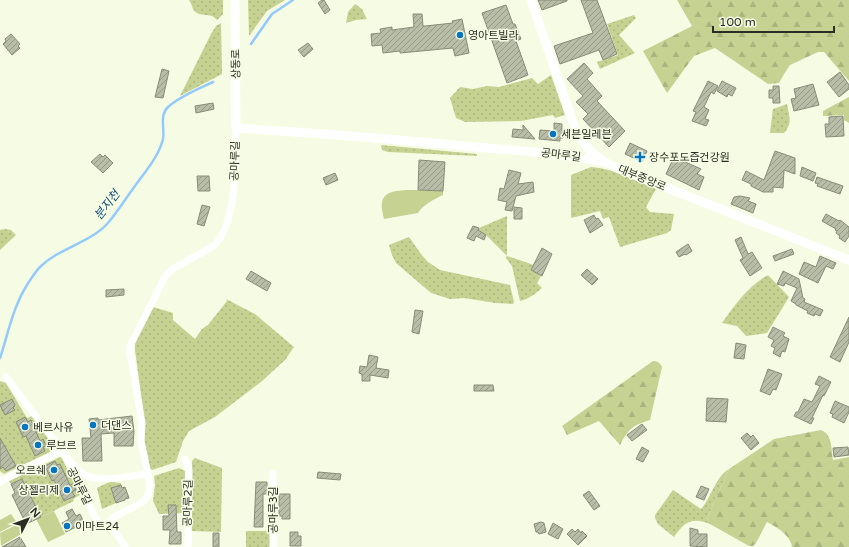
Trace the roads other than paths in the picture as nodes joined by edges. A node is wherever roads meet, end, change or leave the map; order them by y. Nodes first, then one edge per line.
1 (235, 0) edge
2 (531, 0) edge
3 (236, 128) junction
4 (586, 146) junction
5 (577, 156) junction
6 (604, 162) junction
7 (849, 260) edge
8 (6, 377) dead end
9 (62, 450) junction
10 (185, 459) dead end
11 (272, 473) dead end
12 (148, 474) junction
13 (0, 482) edge
14 (97, 521) dead end
15 (125, 547) edge
16 (188, 547) edge
17 (273, 547) edge

1 - 3 street, 상동로
2 - 4 street, 대부중앙로
3 - 5 street, 공마루길
3 - 12 street, 공마루길
4 - 5 street
4 - 6 street, 대부중앙로
5 - 6 street, 공마루길
6 - 7 street, 대부중앙로
8 - 9 street, 공마루길
9 - 12 street, 공마루길
9 - 13 street
9 - 14 street, 공마루길
10 - 16 street, 공마루2길
11 - 17 street, 공마루3길
12 - 15 street, 공마루길

